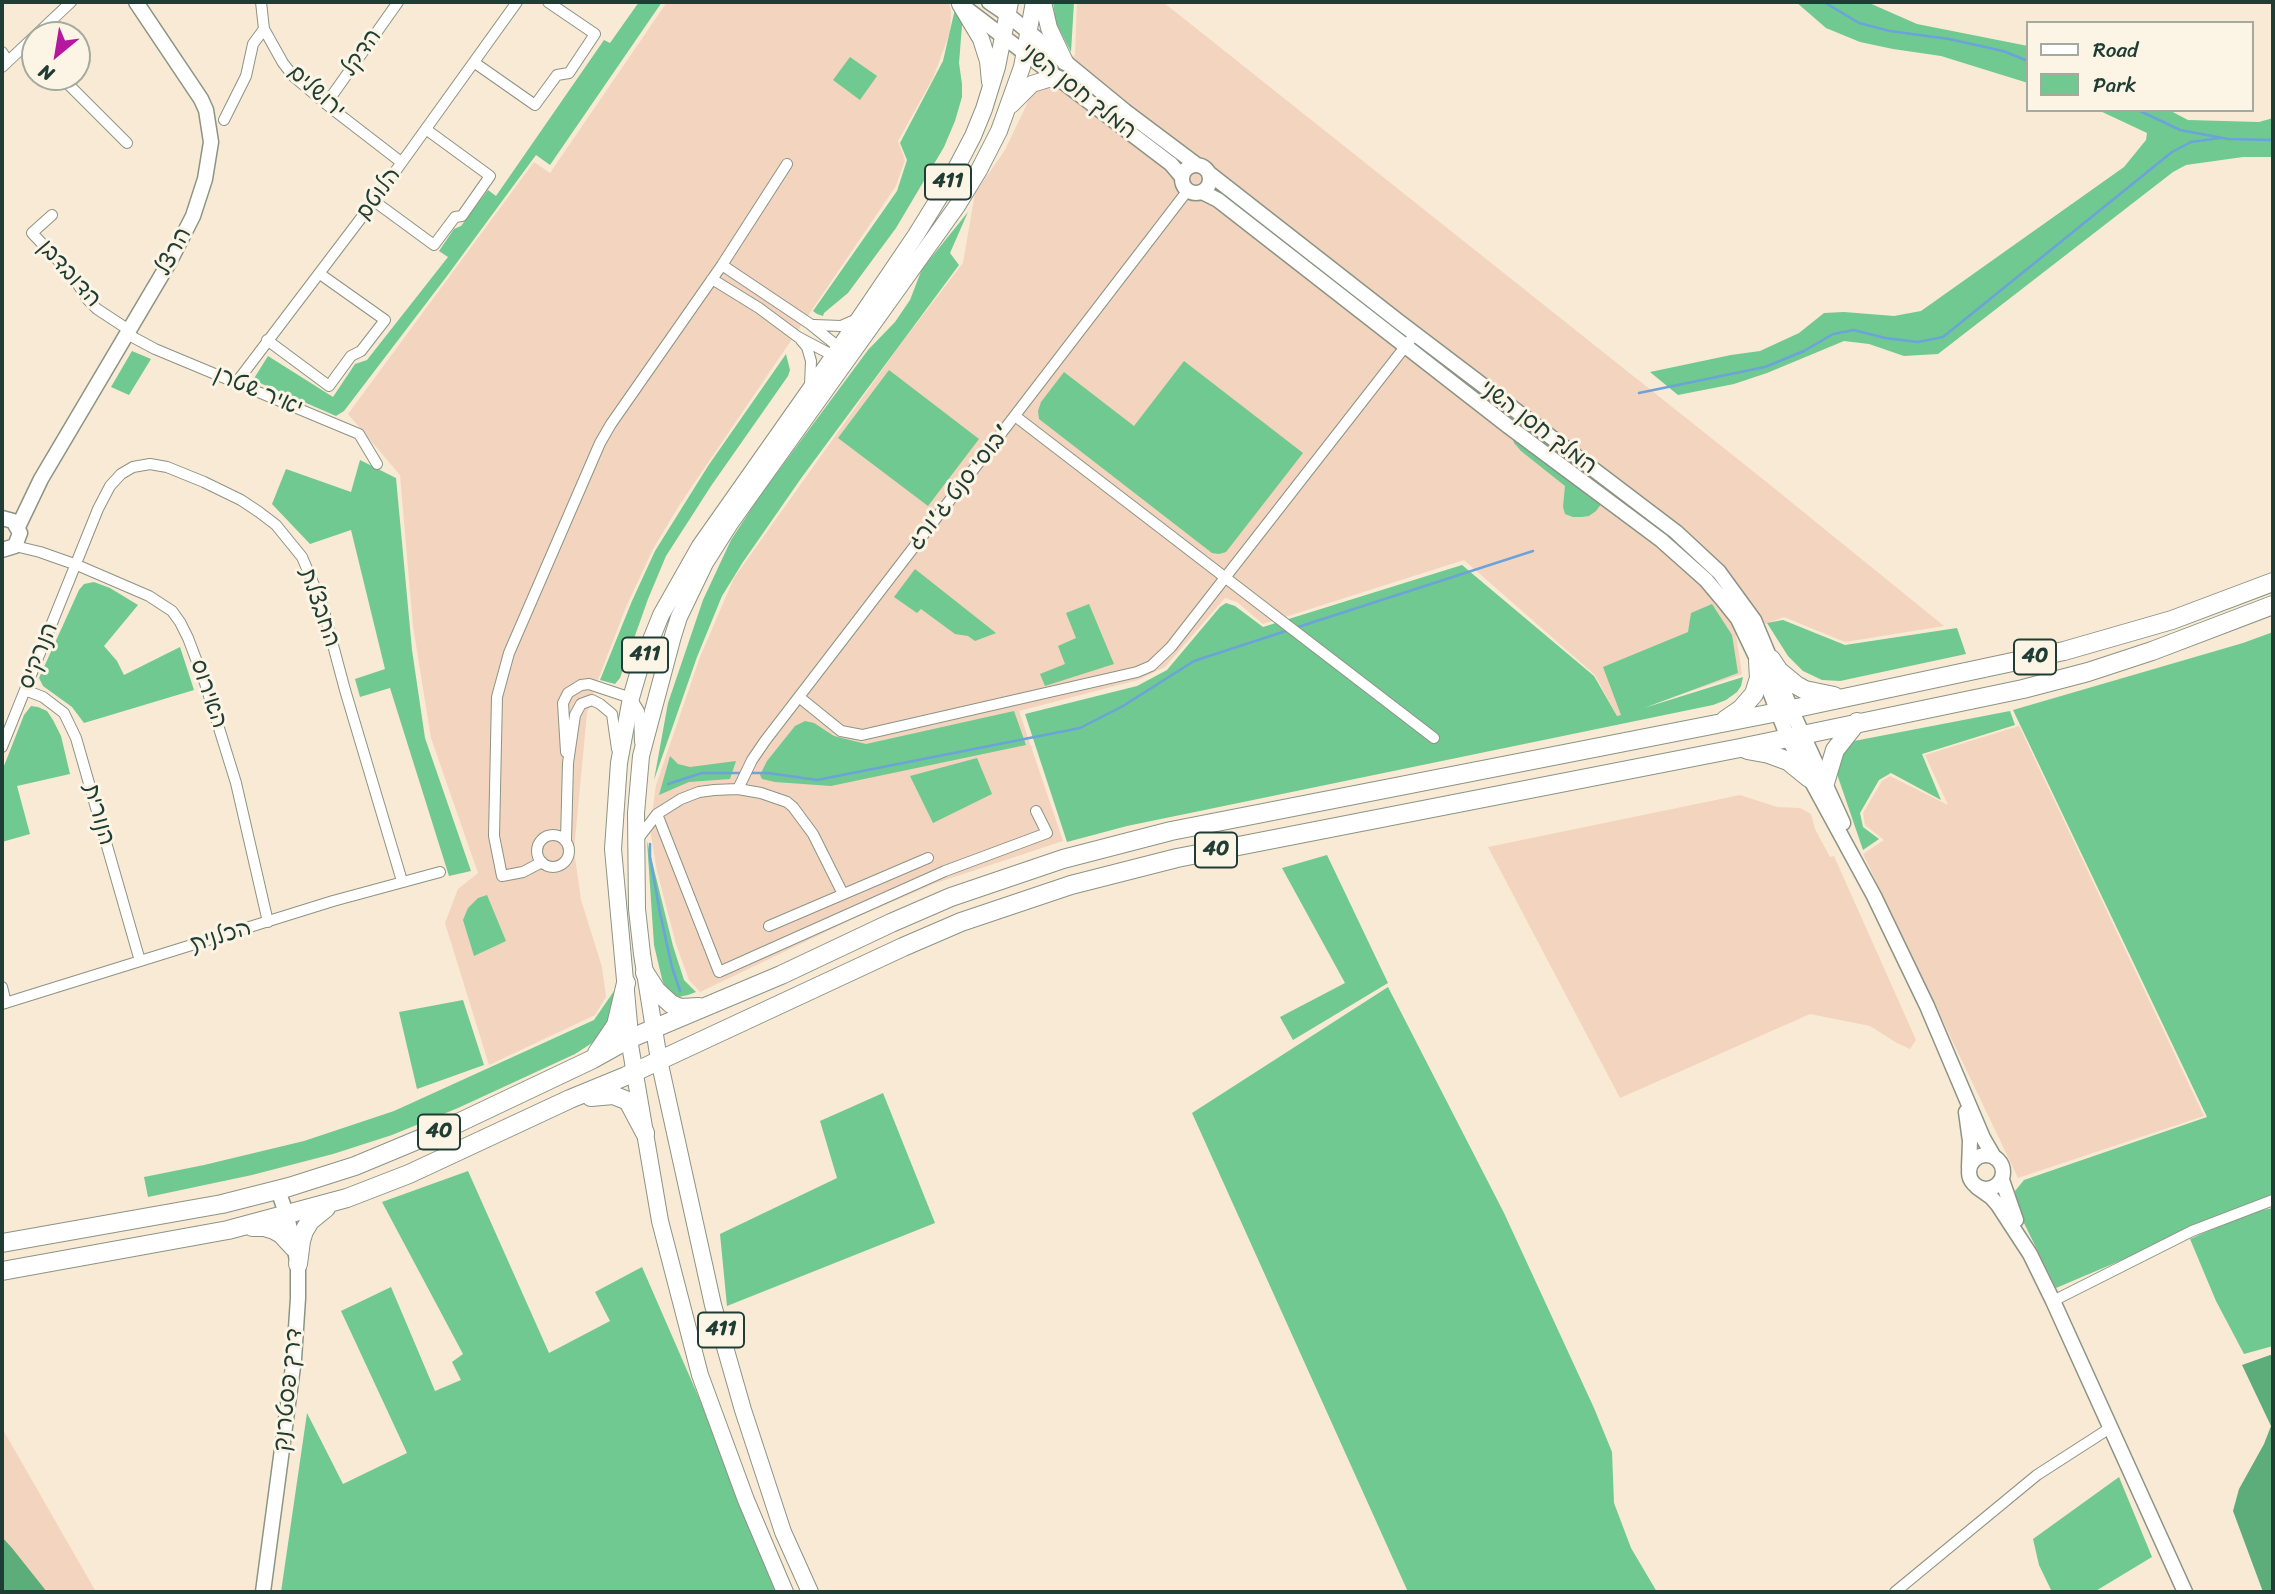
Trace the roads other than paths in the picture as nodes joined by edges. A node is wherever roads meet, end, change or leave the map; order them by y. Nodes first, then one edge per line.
1 (71, 2) edge
2 (137, 2) edge
3 (261, 2) edge
4 (398, 2) edge
5 (517, 2) edge
6 (548, 2) edge
7 (989, 2) edge
8 (1034, 2) edge
9 (1043, 2) edge
10 (958, 3) edge
11 (1009, 8) edge
12 (54, 21) edge
13 (264, 29) junction
14 (1028, 32) junction
15 (1004, 36) junction
16 (21, 52) edge
17 (1026, 52) junction
18 (4, 60) edge
19 (1065, 62) junction
20 (475, 63) junction
21 (1059, 79) junction
22 (991, 89) junction
23 (75, 91) edge
24 (326, 104) junction
25 (1007, 109) junction
26 (224, 120) dead end
27 (426, 130) junction
28 (127, 143) dead end
29 (401, 162) junction
30 (787, 164) dead end
31 (1197, 165) junction
32 (1210, 174) junction
33 (1191, 186) junction
34 (374, 201) junction
35 (52, 215) dead end
36 (722, 265) junction
37 (320, 274) junction
38 (712, 279) junction
39 (862, 314) junction
40 (810, 324) junction
41 (128, 332) junction
42 (1415, 334) junction
43 (798, 337) junction
44 (267, 340) junction
45 (1405, 346) junction
46 (840, 354) junction
47 (236, 383) junction
48 (810, 389) junction
49 (1015, 416) junction
50 (377, 464) dead end
51 (35, 491) junction
52 (3, 518) edge
53 (10, 543) edge
54 (77, 565) junction
55 (1225, 578) junction
56 (2273, 582) edge
57 (2273, 605) edge
58 (1764, 660) junction
59 (25, 690) junction
60 (1852, 696) junction
61 (799, 697) junction
62 (631, 698) junction
63 (1784, 711) junction
64 (1857, 722) junction
65 (1718, 724) junction
66 (1795, 736) junction
67 (1434, 738) dead end
68 (2, 747) edge
69 (1726, 750) junction
70 (641, 756) junction
71 (568, 763) junction
72 (619, 763) junction
73 (1817, 780) junction
74 (738, 786) junction
75 (566, 806) junction
76 (1036, 811) dead end
77 (657, 814) junction
78 (551, 835) junction
79 (566, 840) junction
80 (635, 843) junction
81 (928, 858) dead end
82 (542, 862) junction
83 (440, 872) dead end
84 (402, 881) junction
85 (843, 894) junction
86 (268, 922) junction
87 (769, 926) dead end
88 (140, 961) junction
89 (645, 973) junction
90 (626, 983) junction
91 (2, 987) edge
92 (4, 1004) edge
93 (710, 1006) junction
94 (655, 1028) junction
95 (629, 1039) junction
96 (593, 1059) junction
97 (659, 1060) junction
98 (634, 1071) junction
99 (1955, 1073) junction
100 (570, 1099) junction
101 (645, 1133) junction
102 (1994, 1157) junction
103 (1969, 1169) junction
104 (2002, 1180) junction
105 (1977, 1187) junction
106 (278, 1190) junction
107 (2273, 1199) edge
108 (333, 1203) junction
109 (286, 1216) junction
110 (238, 1227) junction
111 (2, 1243) edge
112 (2029, 1254) junction
113 (296, 1256) junction
114 (2, 1271) edge
115 (2053, 1301) junction
116 (2110, 1428) junction
117 (263, 1592) edge
118 (785, 1592) edge
119 (810, 1592) edge
120 (1895, 1592) edge
121 (2185, 1592) edge

1 - 12 street
2 - 41 street, הרצל
3 - 13 street, ירושלים
4 - 24 street, הדקל
5 - 20 street, הלוטם
6 - 20 street
7 - 11 street, המלך חסן השני
8 - 14 main road, 411
9 - 19 main road
10 - 15 street, המלך חסן השני
10 - 22 main road
11 - 14 street, המלך חסן השני
11 - 15 main road, 411
13 - 24 street, ירושלים
13 - 26 street
14 - 17 main road, 411
14 - 19 street, המלך חסן השני
15 - 17 street, המלך חסן השני
15 - 22 main road, 411
16 - 18 street
17 - 21 street, המלך חסן השני
17 - 25 main road, 411
19 - 31 street, המלך חסן השני
20 - 27 street, הלוטם
21 - 25 main road
21 - 33 street, המלך חסן השני
22 - 39 main road, 411
23 - 28 street
24 - 29 street, ירושלים
25 - 46 main road, 411
27 - 29 street, הלוטם
27 - 34 street
29 - 34 street, הלוטם
30 - 36 street
31 - 32 street, המלך חסן השני
31 - 33 street
32 - 33 street
32 - 42 street, המלך חסן השני
33 - 45 street, המלך חסן השני
33 - 49 street, בוסי סנט ג'ורג'
34 - 37 street, הלוטם
35 - 41 street, הדובדבן
36 - 38 street
36 - 40 street
37 - 44 street, הלוטם
37 - 44 street
38 - 43 street
38 - 82 street
39 - 40 street
39 - 46 main road, 411
40 - 46 street
41 - 47 street, יאיר שטרן
41 - 51 street, הרצל
42 - 45 street
42 - 58 street, המלך חסן השני
43 - 46 street
43 - 48 street
44 - 47 street, הלוטם
45 - 55 street
45 - 58 street, המלך חסן השני
46 - 48 main road, 411
46 - 70 main road, 411
47 - 50 street, יאיר שטרן
48 - 62 main road, 411
49 - 55 street
49 - 61 street, בוסי סנט ג'ורג'
51 - 52 street, הרצל
51 - 53 street, הרצל
52 - 53 street
53 - 54 street, האירוס
54 - 59 street, הנרקיס
54 - 84 street, החבצלת
54 - 86 street, האירוס
55 - 61 street
55 - 67 street
56 - 60 highway, 40
57 - 64 highway, 40
58 - 60 highway
58 - 63 street, המלך חסן השני
58 - 65 highway
59 - 68 street, הנרקיס
59 - 88 street, הנורית
60 - 63 highway, 40
61 - 74 street, בוסי סנט ג'ורג'
62 - 70 street
62 - 71 street
62 - 72 main road, 411
63 - 65 highway, 40
63 - 66 street, המלך חסן השני
64 - 66 highway, 40
64 - 73 highway
65 - 93 highway, 40
66 - 69 highway, 40
66 - 73 street, המלך חסן השני
69 - 73 highway
69 - 97 highway, 40
70 - 80 main road, 411
71 - 72 street
71 - 75 street
72 - 90 main road, 411
73 - 99 street, המלך חסן השני
74 - 77 street
74 - 85 street
75 - 78 street
75 - 79 street
76 - 77 street
77 - 80 street
78 - 79 street
78 - 82 street
79 - 82 street
80 - 89 main road, 411
81 - 85 street
83 - 84 street, הכלנית
84 - 86 street, הכלנית
85 - 87 street
86 - 88 street, הכלנית
88 - 92 street, הכלנית
89 - 93 highway
89 - 94 main road, 411
90 - 95 main road, 411
90 - 96 highway
91 - 92 street
93 - 94 highway, 40
94 - 95 highway, 40
94 - 97 main road, 411
95 - 96 highway, 40
95 - 98 main road, 411
96 - 106 highway, 40
97 - 98 highway, 40
97 - 119 main road, 411
98 - 100 highway, 40
98 - 101 main road, 411
99 - 102 street
99 - 103 street
100 - 101 highway
100 - 108 highway, 40
101 - 118 main road, 411
102 - 103 street
102 - 104 street
103 - 105 street
104 - 105 street
104 - 112 street
105 - 112 street
106 - 109 street, דרך פסטרנק
106 - 111 highway, 40
107 - 115 street
108 - 109 highway, 40
108 - 113 highway
109 - 110 highway, 40
109 - 113 street, דרך פסטרנק
110 - 113 highway
110 - 114 highway, 40
112 - 115 street
113 - 117 street, דרך פסטרנק
115 - 116 street
116 - 120 street
116 - 121 street

